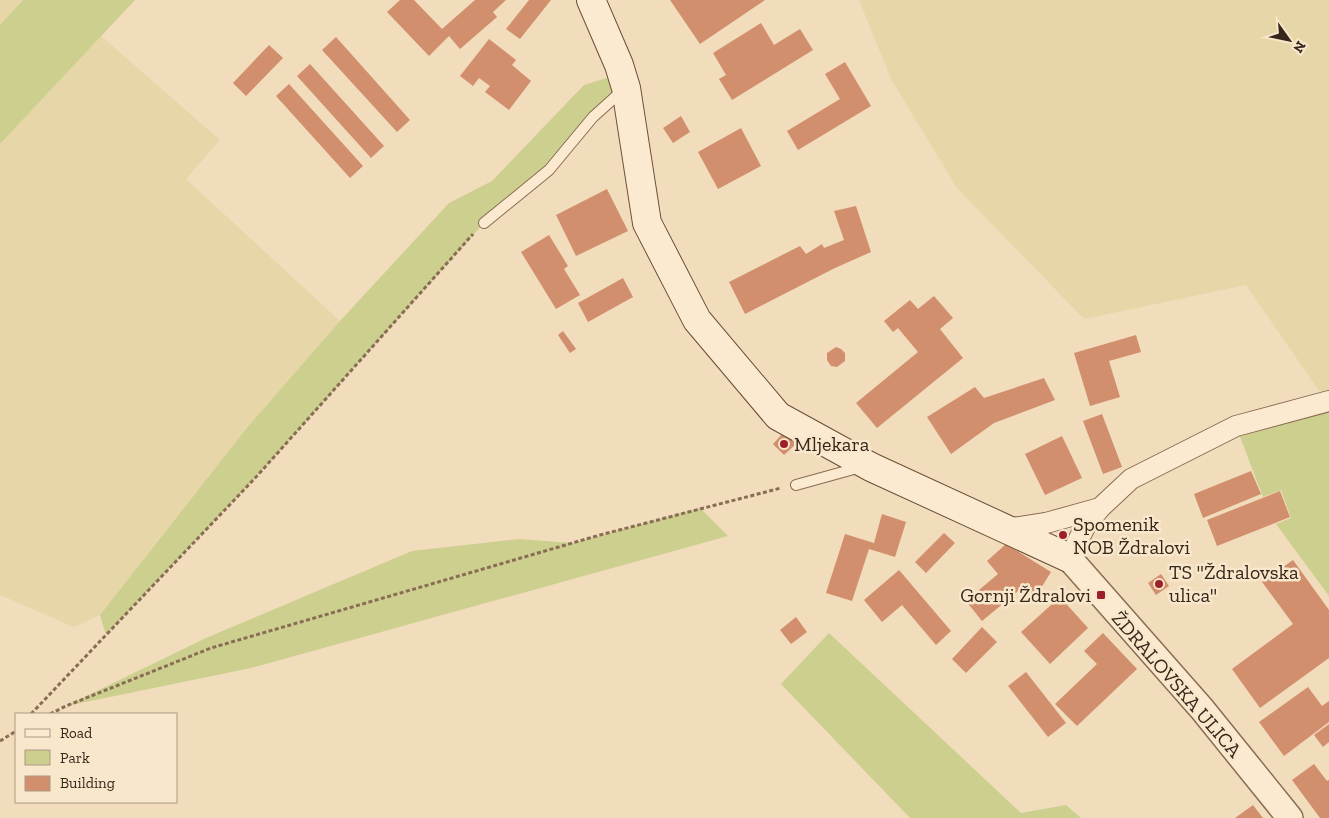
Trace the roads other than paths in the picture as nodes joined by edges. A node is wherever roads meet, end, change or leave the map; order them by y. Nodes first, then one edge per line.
1 (591, 0) edge
2 (626, 88) junction
3 (484, 222) road end
4 (1329, 400) edge
5 (866, 465) junction
6 (796, 485) road end
7 (1100, 508) junction
8 (1006, 529) junction
9 (1069, 558) junction
10 (1290, 818) edge

1 - 2 main road, ŽDRALOVSKA ULICA
2 - 3 lane
2 - 5 main road, ŽDRALOVSKA ULICA
4 - 7 street
5 - 6 lane
5 - 8 main road, ŽDRALOVSKA ULICA
7 - 8 street
7 - 9 street
8 - 9 main road, ŽDRALOVSKA ULICA
9 - 10 street, ŽDRALOVSKA ULICA

